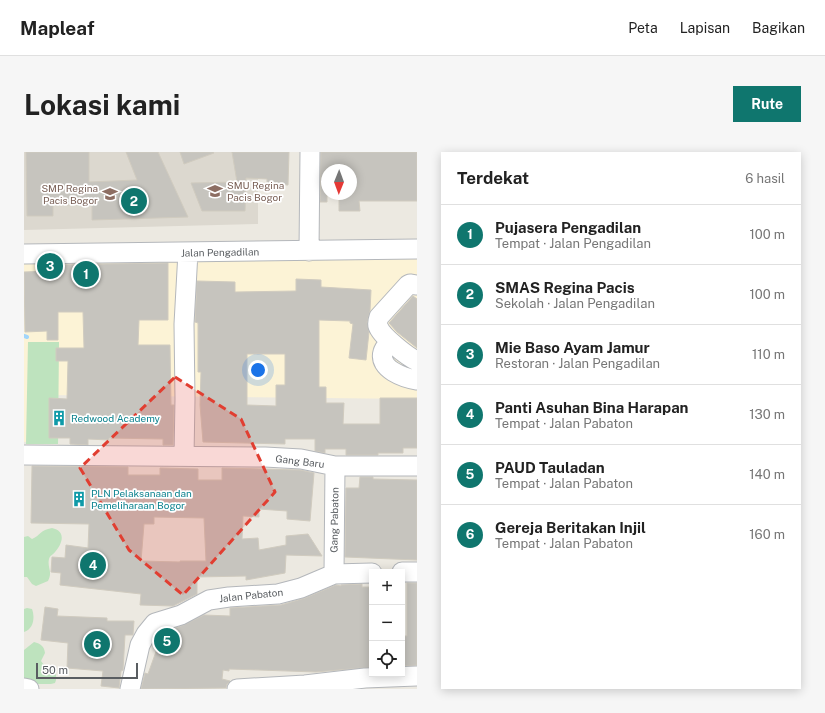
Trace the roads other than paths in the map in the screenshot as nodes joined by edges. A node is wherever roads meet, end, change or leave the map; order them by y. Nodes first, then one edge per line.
1 (310, 152) edge
2 (417, 249) edge
3 (309, 251) junction
4 (188, 252) junction
5 (24, 254) edge
6 (417, 285) edge
7 (390, 341) junction
8 (417, 361) edge
9 (417, 380) edge
10 (24, 455) edge
11 (184, 456) junction
12 (335, 466) junction
13 (417, 466) edge
14 (405, 572) edge
15 (417, 572) edge
16 (369, 573) edge
17 (334, 574) junction
18 (417, 676) edge
19 (24, 688) edge
20 (29, 689) edge
21 (130, 689) edge
22 (237, 689) edge

1 - 3 street
2 - 3 street, Jalan Pengadilan
3 - 4 street, Jalan Pengadilan
4 - 5 street, Jalan Pengadilan
4 - 11 street
6 - 7 street
7 - 8 street
7 - 9 street
10 - 11 street, Gang Baru
11 - 12 street, Gang Baru
12 - 13 street, Gang Baru
12 - 17 street, Gang Pabaton
14 - 15 street
16 - 17 street, Jalan Pabaton
17 - 21 street, Jalan Pabaton
18 - 22 street
19 - 20 street

